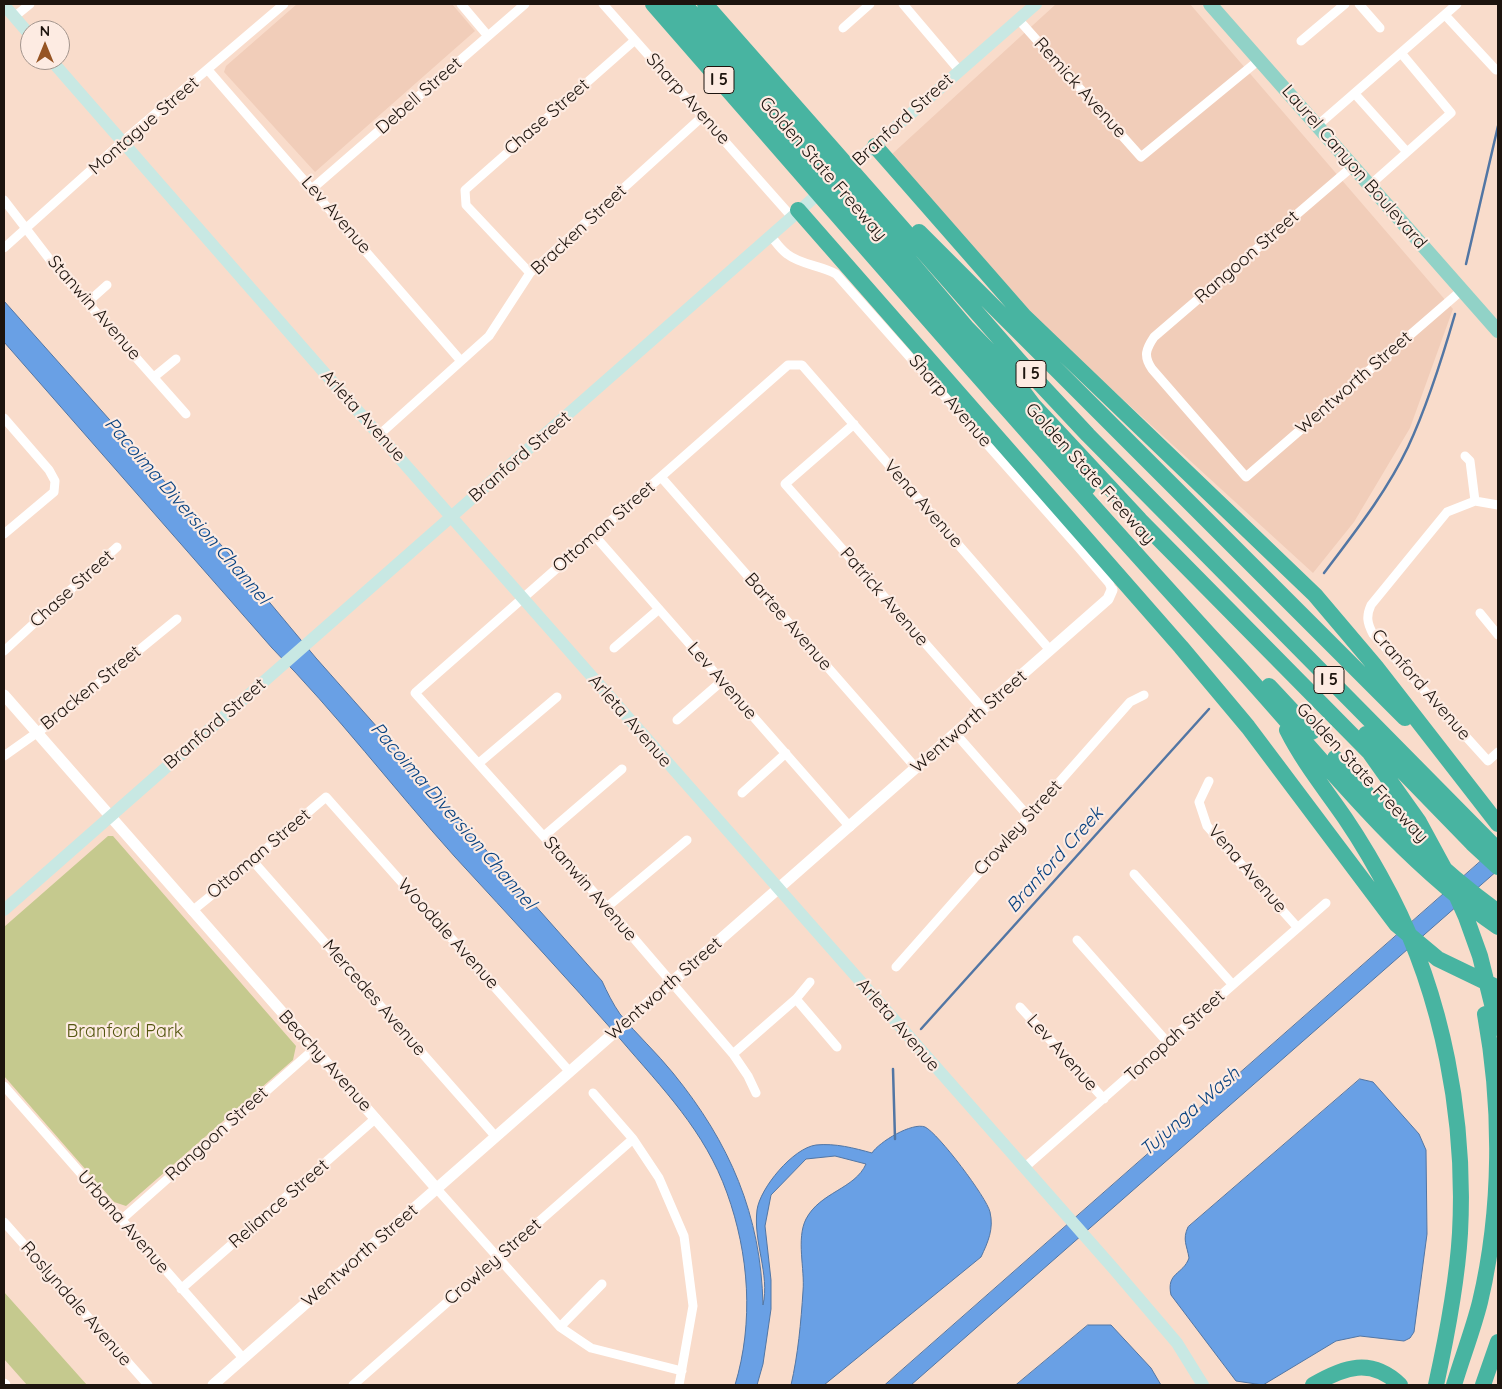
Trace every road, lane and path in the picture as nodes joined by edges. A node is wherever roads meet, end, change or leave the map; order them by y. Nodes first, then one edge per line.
1 (30, 4) edge
2 (284, 4) edge
3 (461, 4) edge
4 (525, 4) edge
5 (603, 4) edge
6 (653, 4) edge
7 (668, 4) edge
8 (684, 4) edge
9 (705, 4) edge
10 (870, 4) edge
11 (903, 4) edge
12 (1036, 4) edge
13 (1210, 4) edge
14 (1345, 4) edge
15 (1359, 4) edge
16 (1457, 4) edge
17 (4, 5) edge
18 (1445, 15) junction
19 (14, 17) junction
20 (1018, 19) junction
21 (20, 24) edge
22 (843, 28) dead end
23 (1380, 28) dead end
24 (488, 36) junction
25 (635, 40) junction
26 (1301, 41) dead end
27 (1401, 53) junction
28 (1259, 60) junction
29 (60, 70) edge
30 (208, 70) junction
31 (959, 70) junction
32 (1496, 70) dead end
33 (1355, 94) junction
34 (703, 116) junction
35 (1318, 125) junction
36 (122, 142) junction
37 (875, 146) junction
38 (790, 152) junction
39 (1407, 152) junction
40 (1353, 166) junction
41 (1370, 185) junction
42 (313, 188) junction
43 (4, 200) edge
44 (844, 204) junction
45 (795, 213) junction
46 (894, 216) junction
47 (27, 228) junction
48 (770, 235) junction
49 (4, 248) edge
50 (530, 273) junction
51 (107, 285) dead end
52 (1462, 290) junction
53 (88, 302) junction
54 (1498, 331) edge
55 (176, 359) dead end
56 (462, 361) junction
57 (794, 364) joint
58 (154, 377) junction
59 (1024, 390) junction
60 (186, 414) dead end
61 (4, 418) edge
62 (854, 424) junction
63 (379, 435) junction
64 (1465, 456) dead end
65 (1072, 467) junction
66 (661, 477) junction
67 (1246, 477) joint
68 (1475, 500) junction
69 (1498, 505) edge
70 (451, 517) junction
71 (4, 534) edge
72 (594, 536) junction
73 (117, 547) dead end
74 (1112, 590) joint
75 (522, 599) junction
76 (659, 609) junction
77 (1480, 614) dead end
78 (178, 619) dead end
79 (1498, 635) edge
80 (614, 648) dead end
81 (1050, 650) junction
82 (4, 651) edge
83 (722, 681) junction
84 (415, 693) joint
85 (4, 695) edge
86 (1144, 695) dead end
87 (558, 697) dead end
88 (983, 709) junction
89 (1279, 713) junction
90 (677, 720) dead end
91 (36, 732) junction
92 (956, 734) junction
93 (1498, 752) edge
94 (786, 753) junction
95 (4, 756) edge
96 (479, 763) junction
97 (916, 768) junction
98 (622, 769) dead end
99 (1209, 781) dead end
100 (742, 793) dead end
101 (326, 797) joint
102 (110, 816) junction
103 (1028, 816) junction
104 (1494, 820) edge
105 (850, 827) junction
106 (544, 836) junction
107 (1477, 839) junction
108 (687, 840) dead end
109 (1498, 850) edge
110 (1429, 851) junction
111 (252, 860) junction
112 (1498, 865) edge
113 (1134, 874) dead end
114 (1449, 881) junction
115 (778, 889) junction
116 (1471, 900) junction
117 (1326, 903) dead end
118 (607, 907) junction
119 (4, 910) edge
120 (192, 911) junction
121 (1498, 912) edge
122 (1498, 927) edge
123 (1298, 928) junction
124 (1077, 940) dead end
125 (896, 966) dead end
126 (810, 982) dead end
127 (670, 983) junction
128 (1233, 985) junction
129 (1498, 987) edge
130 (796, 1000) junction
131 (1020, 1007) dead end
132 (1495, 1026) edge
133 (1168, 1043) junction
134 (837, 1047) dead end
135 (314, 1049) junction
136 (733, 1054) junction
137 (569, 1071) junction
138 (4, 1086) edge
139 (593, 1093) dead end
140 (756, 1093) dead end
141 (1104, 1099) junction
142 (376, 1118) junction
143 (496, 1137) junction
144 (633, 1139) junction
145 (1024, 1168) junction
146 (437, 1189) junction
147 (121, 1220) junction
148 (4, 1222) edge
149 (498, 1257) junction
150 (1498, 1262) edge
151 (602, 1284) dead end
152 (181, 1289) junction
153 (560, 1327) junction
154 (1498, 1342) edge
155 (243, 1358) junction
156 (682, 1372) junction
157 (148, 1385) edge
158 (213, 1385) edge
159 (353, 1385) edge
160 (679, 1385) edge
161 (1203, 1385) edge
162 (1313, 1385) edge
163 (1400, 1385) edge
164 (1436, 1385) edge
165 (1454, 1385) edge
166 (1464, 1385) edge
167 (1483, 1385) edge

1 - 19 street
2 - 30 street, Montague Street
3 - 24 street
4 - 24 street, Debell Street
5 - 25 street, Sharp Avenue
6 - 38 highway, Golden State Freeway / I 5
7 - 38 highway
8 - 44 highway
9 - 46 highway, Golden State Freeway / I 5
10 - 22 street
11 - 31 street
12 - 20 main road, Branford Street
13 - 28 main road, Laurel Canyon Boulevard
14 - 26 street
15 - 23 street
16 - 18 street
17 - 19 main road
18 - 27 street
18 - 32 street
19 - 21 main road
20 - 28 street, Remick Avenue
20 - 31 main road, Branford Street
24 - 42 street, Debell Street
25 - 34 street, Sharp Avenue
25 - 50 street, Chase Street
27 - 33 street
27 - 39 street
28 - 35 main road, Laurel Canyon Boulevard
29 - 36 main road, Arleta Avenue
30 - 36 street, Montague Street
30 - 42 street, Lev Avenue
31 - 37 main road, Branford Street
33 - 35 street
33 - 39 street
34 - 45 street, Sharp Avenue
34 - 50 street, Bracken Street
35 - 40 main road, Laurel Canyon Boulevard
36 - 47 street, Montague Street
36 - 63 main road, Arleta Avenue
37 - 45 main road, Branford Street
37 - 104 highway
38 - 44 highway, Golden State Freeway / I 5
39 - 41 street
40 - 41 main road, Laurel Canyon Boulevard
40 - 67 street, Rangoon Street
41 - 52 main road, Laurel Canyon Boulevard
42 - 56 street, Lev Avenue
43 - 47 street, Stanwin Avenue
44 - 59 highway
44 - 65 highway
44 - 89 highway, Golden State Freeway / I 5
45 - 48 main road, Branford Street
45 - 129 highway
46 - 107 highway, Golden State Freeway / I 5
46 - 112 highway
47 - 49 street, Montague Street
47 - 53 street, Stanwin Avenue
48 - 70 main road, Branford Street
48 - 74 street, Sharp Avenue
50 - 56 street, Bracken Street
51 - 53 street
52 - 54 main road, Laurel Canyon Boulevard
52 - 67 street, Wentworth Street
53 - 58 street, Stanwin Avenue
55 - 58 street
56 - 63 street, Bracken Street
57 - 62 street, Vena Avenue
57 - 66 street, Ottoman Street
58 - 60 street, Stanwin Avenue
59 - 107 highway
59 - 110 highway
61 - 71 street
62 - 81 street, Vena Avenue
62 - 88 street, Patrick Avenue
63 - 70 main road, Arleta Avenue
64 - 68 street
65 - 110 highway
65 - 114 highway
66 - 72 street, Ottoman Street
66 - 97 street, Bartee Avenue
68 - 69 street
68 - 93 street, Cranford Avenue
70 - 75 main road, Arleta Avenue
70 - 102 main road, Branford Street
72 - 75 street, Ottoman Street
72 - 76 street, Lev Avenue
73 - 82 street, Chase Street
74 - 81 street, Wentworth Street
75 - 84 street, Ottoman Street
75 - 115 main road, Arleta Avenue
76 - 80 street
76 - 83 street, Lev Avenue
77 - 79 street
78 - 91 street, Bracken Street
81 - 88 street, Wentworth Street
83 - 90 street
83 - 94 street, Lev Avenue
84 - 96 street, Stanwin Avenue
85 - 91 street, Beachy Avenue
86 - 103 street, Crowley Street
87 - 96 street
88 - 92 street, Wentworth Street
89 - 114 highway, Golden State Freeway / I 5
89 - 164 highway
91 - 95 street, Bracken Street
91 - 102 street, Beachy Avenue
92 - 97 street, Wentworth Street
92 - 103 street
94 - 100 street
94 - 105 street, Lev Avenue
96 - 106 street, Stanwin Avenue
97 - 105 street, Wentworth Street
98 - 106 street
99 - 123 street, Vena Avenue
101 - 111 street, Ottoman Street
101 - 137 street, Woodale Avenue
102 - 119 main road, Branford Street
102 - 120 street, Beachy Avenue
103 - 125 street, Crowley Street
105 - 115 street, Wentworth Street
106 - 118 street, Stanwin Avenue
107 - 109 highway, Golden State Freeway / I 5
107 - 112 highway
108 - 118 street
110 - 132 highway
111 - 120 street, Ottoman Street
111 - 143 street, Mercedes Avenue
113 - 128 street
114 - 116 highway, Golden State Freeway / I 5
115 - 127 street, Wentworth Street
115 - 145 main road, Arleta Avenue
116 - 121 highway
116 - 122 highway, Golden State Freeway / I 5
117 - 123 street, Tonopah Street
118 - 127 street, Stanwin Avenue
120 - 135 street, Beachy Avenue
123 - 128 street, Tonopah Street
124 - 133 street
126 - 130 street
127 - 136 street, Stanwin Avenue
127 - 137 street, Wentworth Street
128 - 133 street, Tonopah Street
130 - 134 street
130 - 136 street
131 - 141 street, Lev Avenue
132 - 165 highway
133 - 141 street, Tonopah Street
135 - 142 street, Beachy Avenue
135 - 147 street, Rangoon Street
136 - 140 street, Stanwin Avenue
137 - 143 street, Wentworth Street
138 - 147 street, Urbana Avenue
139 - 144 street
141 - 145 street, Tonopah Street
142 - 146 street, Beachy Avenue
142 - 152 street, Reliance Street
143 - 146 street, Wentworth Street
144 - 149 street, Crowley Street
144 - 156 street
145 - 161 main road, Arleta Avenue
146 - 149 street, Beachy Avenue
146 - 155 street, Wentworth Street
147 - 152 street, Urbana Avenue
148 - 157 street, Roslyndale Avenue
149 - 153 street, Beachy Avenue
149 - 159 street, Crowley Street
150 - 166 highway
151 - 153 street
152 - 155 street, Urbana Avenue
153 - 156 street, Beachy Avenue
154 - 167 highway
155 - 158 street, Wentworth Street
156 - 160 street
162 - 163 highway

